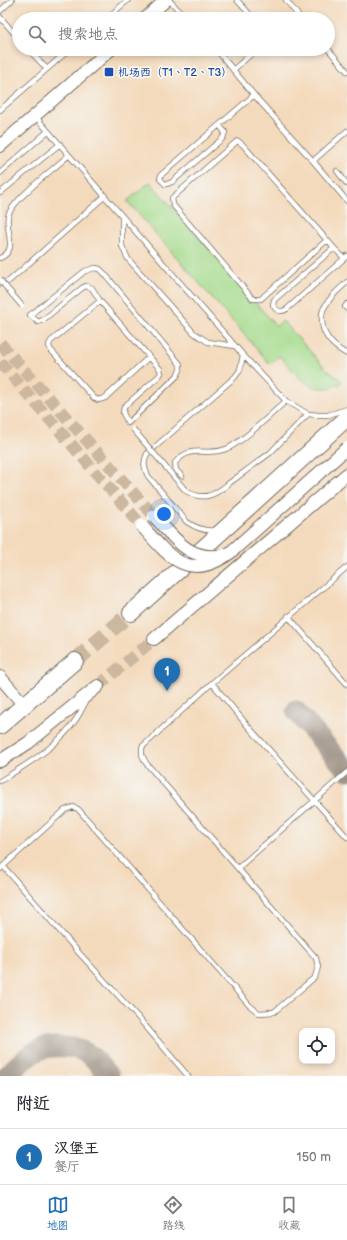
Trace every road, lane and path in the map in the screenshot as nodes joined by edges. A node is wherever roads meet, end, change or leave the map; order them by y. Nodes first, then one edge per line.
1 (12, 0) edge
2 (128, 0) edge
3 (167, 0) edge
4 (237, 0) edge
5 (286, 0) edge
6 (0, 11) edge
7 (114, 12) edge
8 (153, 12) edge
9 (180, 12) edge
10 (248, 12) edge
11 (295, 12) edge
12 (0, 17) edge
13 (12, 31) edge
14 (35, 56) edge
15 (62, 56) edge
16 (103, 56) edge
17 (222, 56) edge
18 (249, 56) edge
19 (334, 56) edge
20 (47, 69) junction
21 (233, 70) junction
22 (347, 71) edge
23 (254, 95) junction
24 (0, 110) edge
25 (35, 116) junction
26 (219, 125) junction
27 (48, 131) junction
28 (347, 131) edge
29 (60, 144) junction
30 (0, 146) edge
31 (69, 155) junction
32 (313, 161) junction
33 (337, 172) dead end
34 (0, 173) edge
35 (347, 184) edge
36 (0, 193) edge
37 (105, 196) junction
38 (347, 200) edge
39 (122, 216) junction
40 (327, 240) junction
41 (334, 248) junction
42 (346, 257) edge
43 (0, 258) edge
44 (0, 280) edge
45 (347, 282) edge
46 (0, 284) edge
47 (100, 301) junction
48 (347, 304) edge
49 (22, 306) dead end
50 (347, 309) edge
51 (235, 346) junction
52 (347, 354) edge
53 (243, 355) junction
54 (149, 357) junction
55 (286, 401) junction
56 (347, 409) edge
57 (308, 414) junction
58 (347, 418) edge
59 (133, 429) dead end
60 (347, 448) edge
61 (347, 474) edge
62 (182, 476) dead end
63 (154, 516) tunnel mouth
64 (229, 525) junction
65 (142, 526) tunnel mouth
66 (231, 552) junction
67 (347, 567) edge
68 (131, 613) tunnel mouth
69 (288, 616) junction
70 (154, 639) tunnel mouth
71 (75, 661) tunnel mouth
72 (0, 677) edge
73 (212, 683) junction
74 (347, 684) edge
75 (98, 686) tunnel mouth
76 (88, 694) junction
77 (24, 705) junction
78 (0, 726) edge
79 (0, 761) edge
80 (347, 772) edge
81 (0, 781) edge
82 (314, 801) junction
83 (347, 837) edge
84 (2, 868) edge
85 (238, 868) junction
86 (185, 1075) edge

1 - 6 lane
2 - 7 lane
3 - 8 street
3 - 9 lane
4 - 10 lane
5 - 11 lane
12 - 13 lane
14 - 20 lane
15 - 20 lane
16 - 25 street
17 - 21 lane
18 - 21 lane
19 - 22 lane
20 - 24 lane
21 - 23 lane
23 - 26 lane
23 - 32 lane
25 - 27 lane
25 - 30 street
26 - 26 lane
27 - 29 lane
27 - 34 lane
28 - 32 lane
29 - 31 lane
29 - 36 lane
31 - 37 lane
31 - 43 lane
32 - 38 lane
33 - 35 lane
37 - 39 lane
37 - 46 lane
39 - 51 lane
39 - 51 lane
40 - 40 lane
40 - 41 lane
41 - 42 lane
41 - 42 lane
44 - 49 lane, bridge
45 - 52 lane
47 - 54 lane
47 - 54 lane
47 - 54 lane
48 - 50 lane
51 - 53 lane
53 - 55 lane
53 - 64 lane
55 - 57 lane
55 - 62 lane
56 - 57 lane
57 - 59 lane, bridge
58 - 64 highway
60 - 66 street, bridge
61 - 70 street
63 - 66 street, bridge
64 - 68 highway
65 - 66 street, bridge
67 - 69 lane
69 - 73 lane
69 - 74 lane
71 - 77 highway
72 - 77 street
73 - 82 lane
73 - 85 lane
75 - 76 street
76 - 79 street
76 - 81 lane
77 - 78 highway
80 - 82 lane
82 - 83 lane
82 - 85 lane
84 - 85 lane
84 - 86 lane

